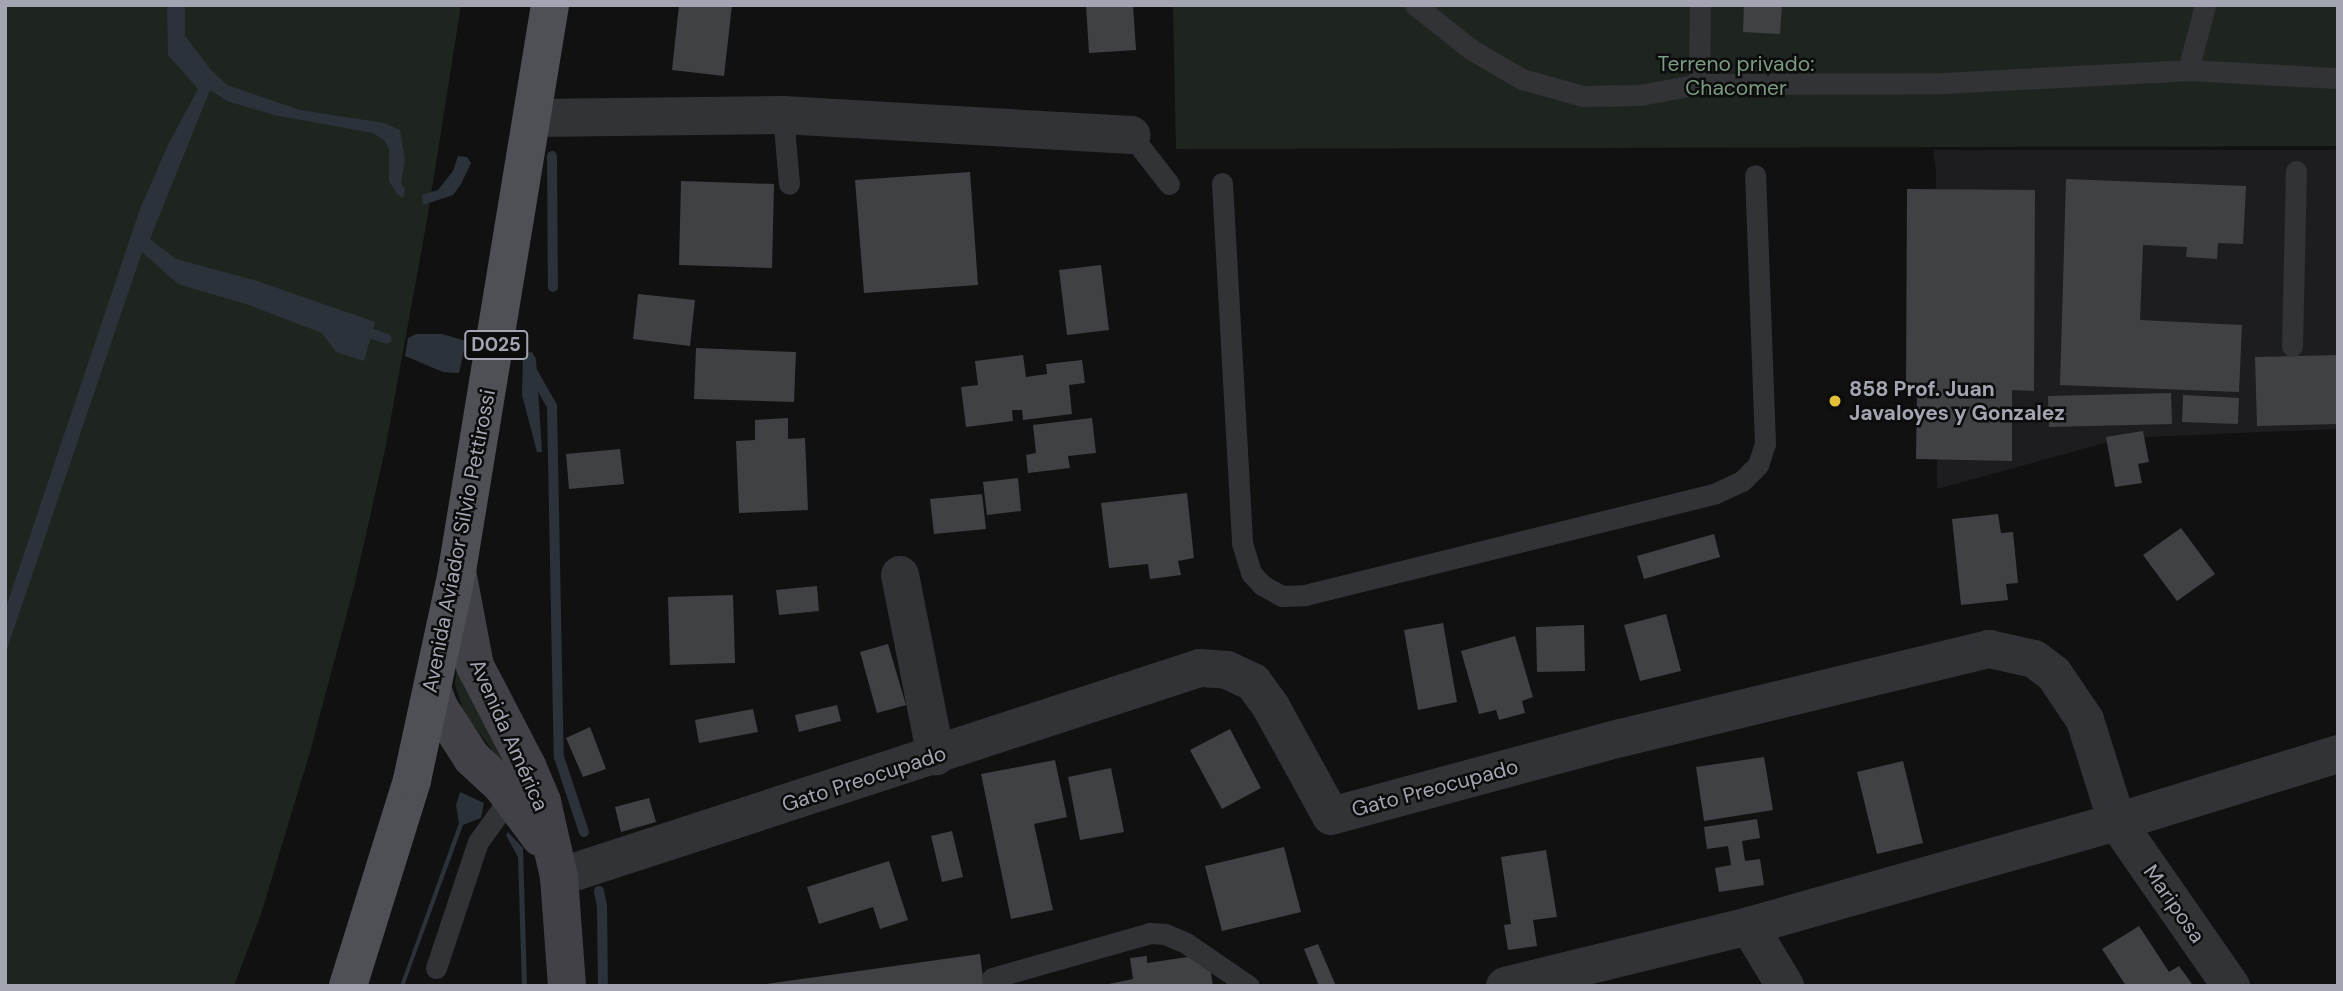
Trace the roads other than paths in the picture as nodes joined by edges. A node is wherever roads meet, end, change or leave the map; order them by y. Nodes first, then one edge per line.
1 (550, 5) edge
2 (1415, 5) edge
3 (1700, 5) edge
4 (2205, 5) edge
5 (2188, 70) junction
6 (2338, 78) edge
7 (1699, 84) junction
8 (783, 115) junction
9 (532, 118) junction
10 (1131, 135) joint
11 (2297, 171) dead end
12 (1755, 175) dead end
13 (1222, 183) dead end
14 (789, 184) dead end
15 (1169, 184) dead end
16 (2291, 346) dead end
17 (457, 571) junction
18 (900, 575) dead end
19 (1990, 649) joint
20 (432, 688) junction
21 (2338, 754) edge
22 (936, 756) junction
23 (511, 796) junction
24 (2117, 822) junction
25 (557, 868) junction
26 (1749, 926) junction
27 (436, 968) dead end
28 (992, 978) dead end
29 (348, 986) edge
30 (566, 986) edge
31 (1249, 986) edge
32 (1505, 986) edge
33 (1785, 986) edge
34 (2231, 986) edge

1 - 9 main road, Avenida Aviador Silvio Pettirossi / D025
2 - 7 lane
3 - 7 lane
4 - 5 lane
5 - 6 lane
5 - 7 lane
8 - 9 street
8 - 10 street
8 - 14 lane
9 - 17 main road, Avenida Aviador Silvio Pettirossi / D025
10 - 15 lane
11 - 16 lane
12 - 13 lane
17 - 20 main road, Avenida Aviador Silvio Pettirossi / D025
17 - 25 main road, Avenida América
18 - 22 street
19 - 22 street, Gato Preocupado
19 - 24 street, Mariposa
20 - 23 main road, Avenida América
20 - 29 main road, Avenida Aviador Silvio Pettirossi / D025
21 - 24 street
22 - 25 street, Gato Preocupado
23 - 25 main road, Avenida América
23 - 27 lane
24 - 26 street
24 - 34 street, Mariposa
25 - 30 main road, Avenida América
26 - 32 street
26 - 33 street
28 - 31 lane

